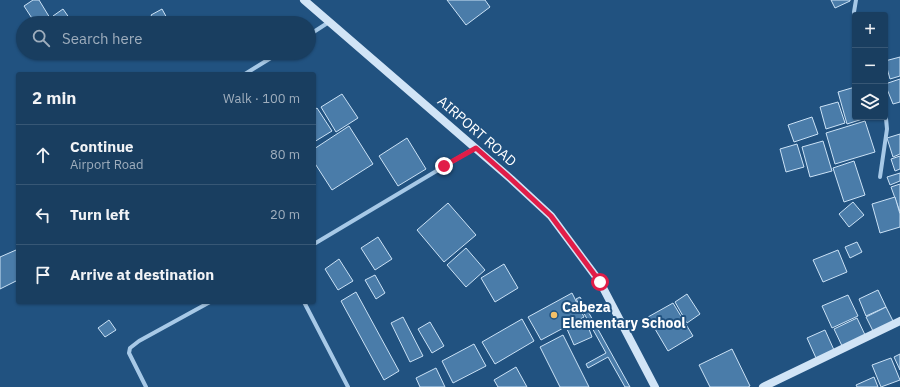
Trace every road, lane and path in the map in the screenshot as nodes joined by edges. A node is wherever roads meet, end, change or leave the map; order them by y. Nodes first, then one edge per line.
1 (304, 0) edge
2 (856, 0) edge
3 (854, 12) edge
4 (330, 22) junction
5 (316, 31) edge
6 (268, 60) edge
7 (248, 72) edge
8 (886, 120) edge
9 (476, 148) junction
10 (880, 177) dead end
11 (316, 243) edge
12 (206, 304) edge
13 (305, 304) edge
14 (900, 321) edge
15 (146, 387) edge
16 (348, 387) edge
17 (655, 387) edge
18 (763, 387) edge

1 - 4 main road, AIRPORT ROAD
2 - 3 street
4 - 5 street
4 - 9 main road, AIRPORT ROAD
6 - 7 street
8 - 10 street
9 - 11 street
9 - 17 main road, AIRPORT ROAD
12 - 15 street
13 - 16 street
14 - 18 main road

